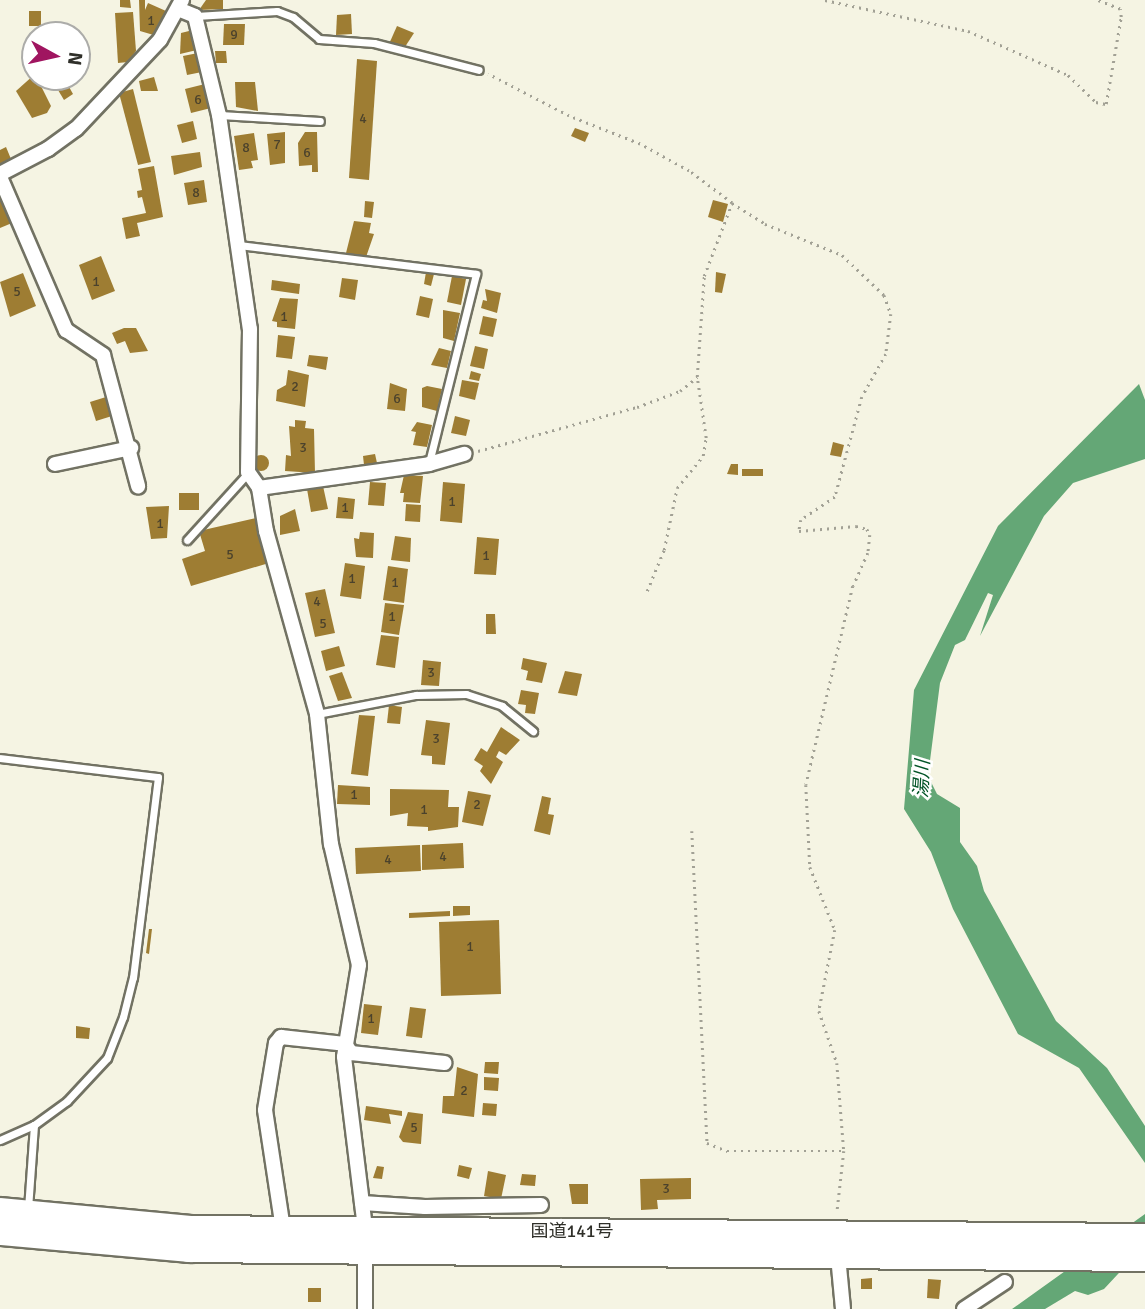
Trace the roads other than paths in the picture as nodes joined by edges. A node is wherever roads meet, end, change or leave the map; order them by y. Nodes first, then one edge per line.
1 (180, 5) edge
2 (195, 16) junction
3 (478, 70) road end
4 (219, 115) junction
5 (320, 121) dead end
6 (0, 176) edge
7 (237, 245) junction
8 (131, 448) junction
9 (465, 454) road end
10 (55, 464) dead end
11 (429, 464) junction
12 (248, 472) junction
13 (138, 486) dead end
14 (259, 488) junction
15 (187, 540) dead end
16 (317, 714) junction
17 (533, 731) dead end
18 (0, 758) edge
19 (345, 1044) junction
20 (444, 1063) dead end
21 (34, 1125) junction
22 (0, 1140) edge
23 (362, 1203) junction
24 (541, 1205) dead end
25 (0, 1210) edge
26 (26, 1225) junction
27 (283, 1229) junction
28 (0, 1233) edge
29 (1145, 1236) edge
30 (366, 1241) junction
31 (836, 1245) junction
32 (1037, 1247) junction
33 (1145, 1259) edge
34 (1005, 1282) dead end
35 (365, 1309) edge
36 (843, 1309) edge
37 (964, 1309) edge

1 - 2 street
1 - 6 street
2 - 3 lane
2 - 4 street
4 - 5 lane
4 - 7 street
6 - 8 street
7 - 11 lane
7 - 12 street
8 - 10 street
8 - 13 street
9 - 11 street
11 - 14 street
12 - 14 street
12 - 15 lane
14 - 16 street
16 - 17 lane
16 - 19 street
18 - 21 lane
19 - 20 street
19 - 23 street
19 - 27 street
21 - 22 lane
21 - 26 lane
23 - 24 street
23 - 30 street
25 - 26 highway, 国道141号
26 - 27 highway, 国道141号
26 - 28 highway, 国道141号
26 - 30 highway, 国道141号
27 - 30 highway, 国道141号
29 - 32 highway, 国道141号
30 - 31 highway, 国道141号
30 - 35 street
31 - 32 highway, 国道141号
31 - 36 street
32 - 33 highway, 国道141号
34 - 37 street

